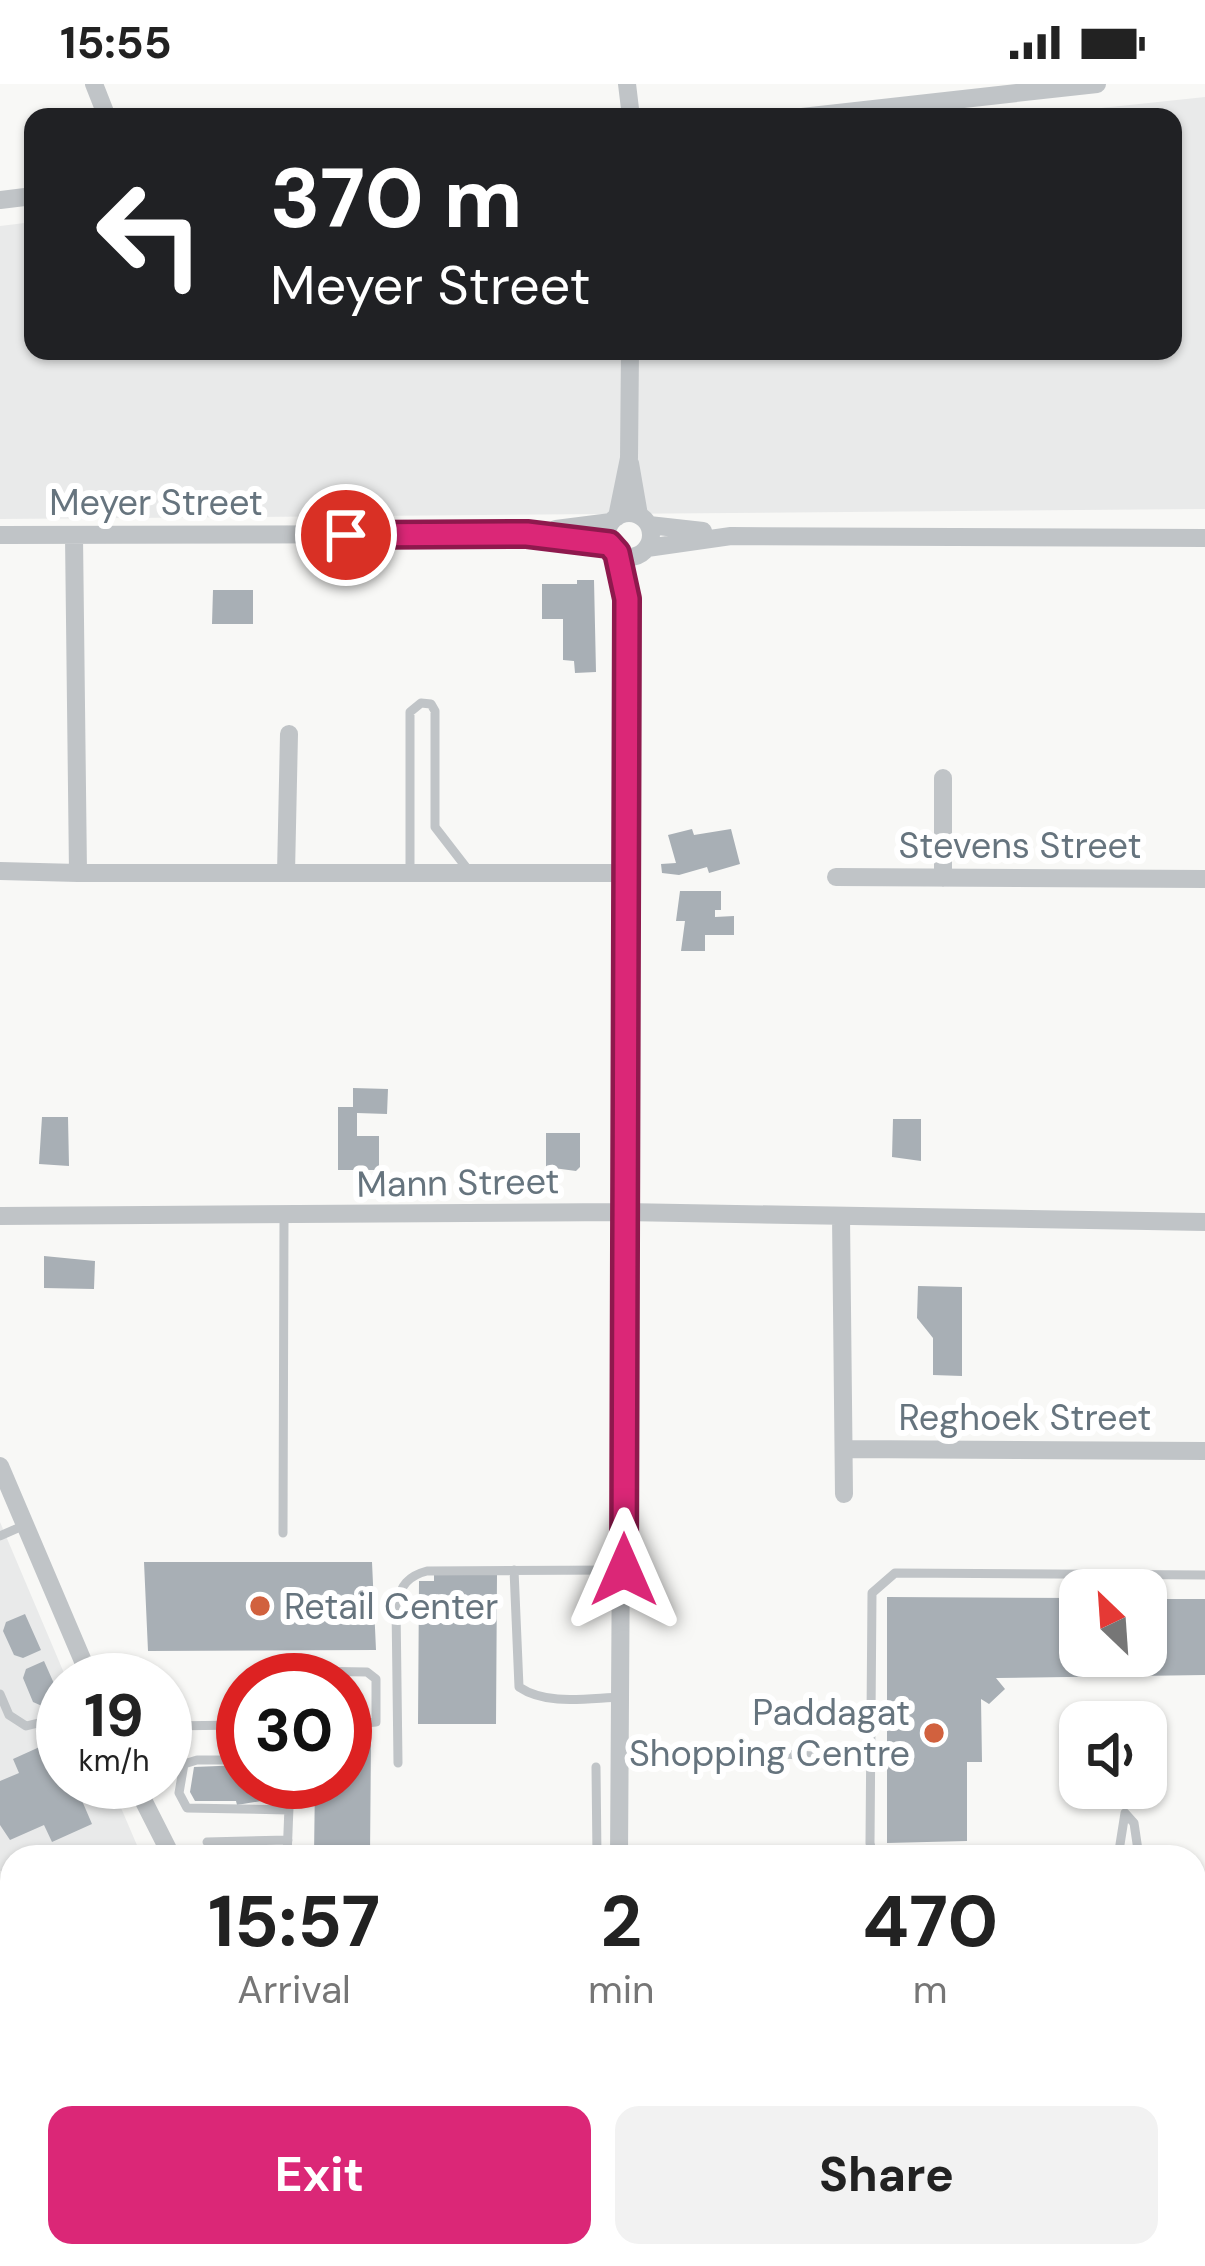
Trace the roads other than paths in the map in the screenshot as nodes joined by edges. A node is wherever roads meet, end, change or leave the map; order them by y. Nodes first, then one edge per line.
1 (1097, 84) edge
2 (974, 91) edge
3 (862, 108) edge
4 (630, 360) edge
5 (629, 458) junction
6 (614, 519) junction
7 (644, 520) junction
8 (527, 534) junction
9 (0, 535) edge
10 (74, 536) junction
11 (731, 536) junction
12 (1205, 538) edge
13 (628, 550) junction
14 (289, 734) dead end
15 (943, 778) dead end
16 (0, 871) edge
17 (78, 873) junction
18 (286, 873) junction
19 (410, 873) junction
20 (471, 873) junction
21 (624, 873) junction
22 (836, 878) dead end
23 (943, 878) junction
24 (1205, 879) edge
25 (624, 1213) junction
26 (0, 1216) edge
27 (841, 1216) junction
28 (284, 1217) junction
29 (1205, 1222) edge
30 (845, 1449) junction
31 (1205, 1451) edge
32 (0, 1466) edge
33 (844, 1494) dead end
34 (25, 1525) junction
35 (283, 1533) dead end
36 (0, 1536) edge
37 (514, 1570) junction
38 (624, 1570) junction
39 (1205, 1576) edge
40 (80, 1653) edge
41 (372, 1675) edge
42 (0, 1694) edge
43 (621, 1697) junction
44 (372, 1722) edge
45 (36, 1726) edge
46 (620, 1758) junction
47 (216, 1760) edge
48 (871, 1760) junction
49 (398, 1763) dead end
50 (596, 1767) dead end
51 (148, 1809) edge
52 (216, 1809) edge
53 (238, 1809) edge
54 (290, 1810) joint
55 (288, 1840) junction
56 (207, 1842) dead end
57 (166, 1845) edge
58 (288, 1845) edge
59 (596, 1845) edge
60 (619, 1845) edge
61 (870, 1845) edge
62 (1120, 1845) edge
63 (1137, 1845) edge

1 - 2 street
2 - 3 street
4 - 5 street
5 - 6 street
5 - 7 street
6 - 7 street, Meyer Street
6 - 8 street, Meyer Street
6 - 13 street
7 - 11 street, Meyer Street
7 - 13 street
8 - 10 street, Meyer Street
8 - 13 street, Meyer Street
9 - 10 street, Meyer Street
10 - 17 street
11 - 12 street, Meyer Street
11 - 13 street, Meyer Street
13 - 21 street
14 - 18 street
15 - 23 street
16 - 17 street
17 - 18 street
18 - 19 street
19 - 20 street
19 - 20 lane
20 - 21 street
21 - 25 street
22 - 23 street, Stevens Street
23 - 24 street, Stevens Street
25 - 27 street, Mann Street
25 - 28 street, Mann Street
25 - 38 street
26 - 28 street, Mann Street
27 - 29 street, Mann Street
27 - 30 street
28 - 35 lane
30 - 31 street, Reghoek Street
30 - 33 street
32 - 34 street
34 - 36 lane
34 - 40 street
37 - 38 lane
37 - 43 lane
37 - 49 lane
38 - 43 street
39 - 48 lane
41 - 44 lane
42 - 45 lane
43 - 46 street
46 - 48 lane
46 - 60 street
47 - 52 lane
48 - 61 lane
50 - 59 lane
51 - 57 street
53 - 54 lane
54 - 55 lane
55 - 56 lane
55 - 58 lane
62 - 63 lane

